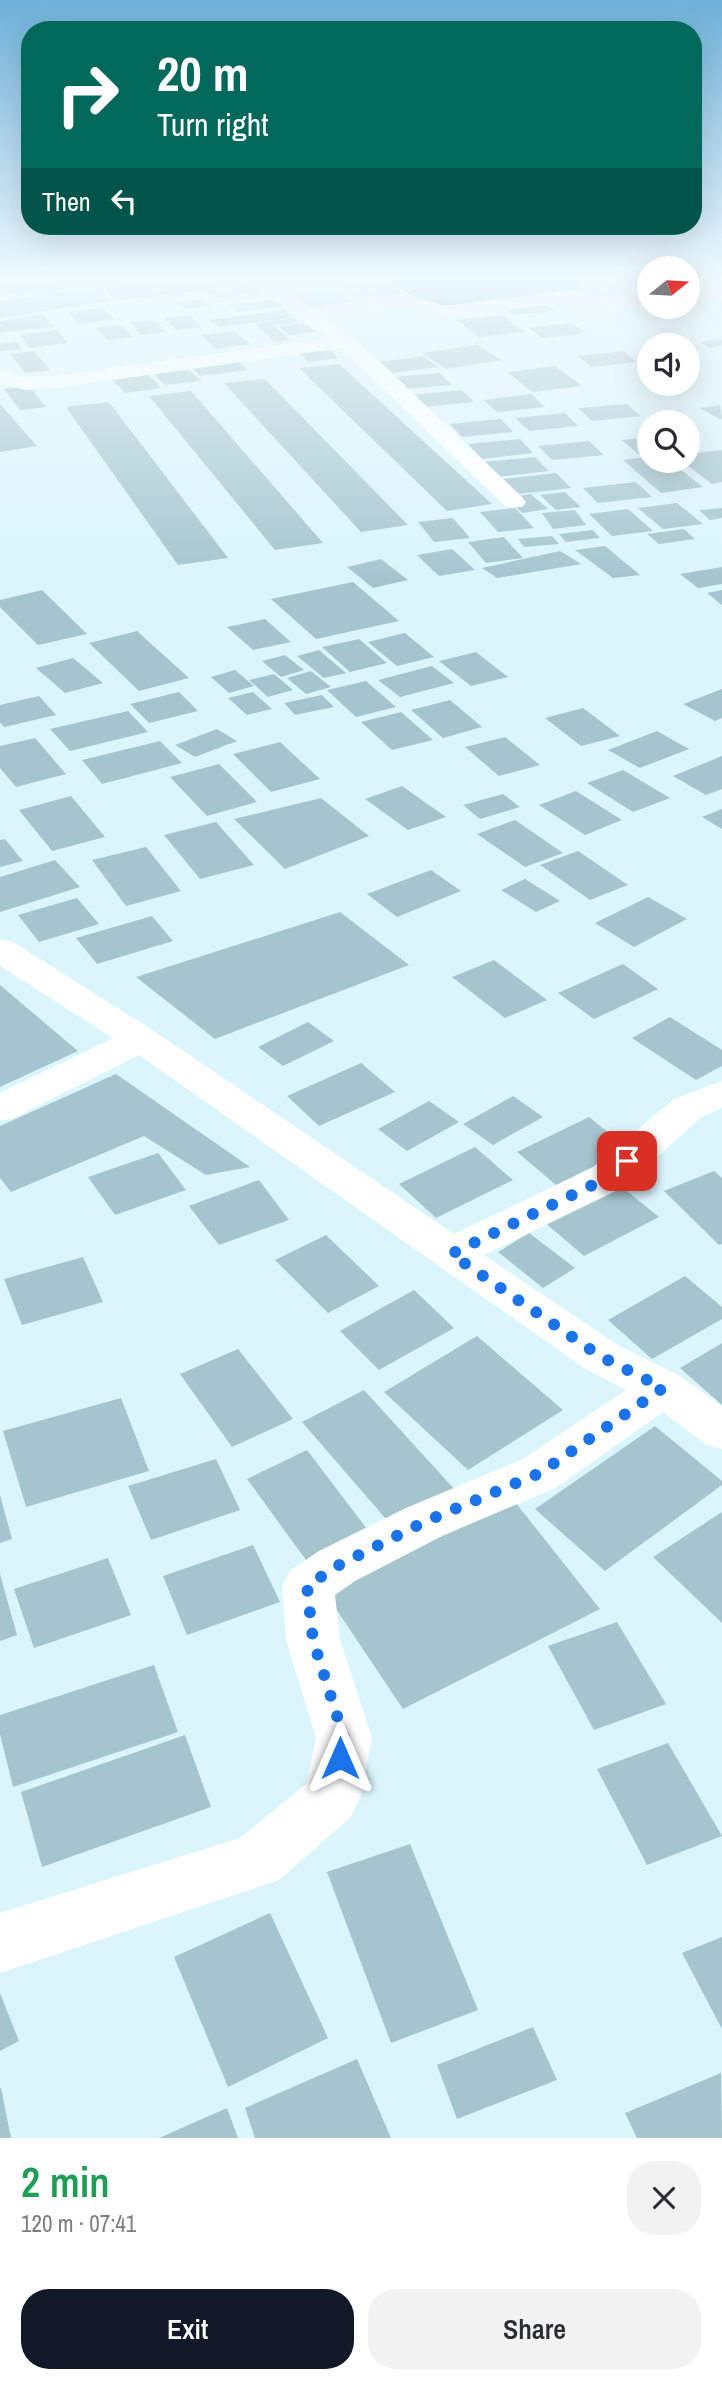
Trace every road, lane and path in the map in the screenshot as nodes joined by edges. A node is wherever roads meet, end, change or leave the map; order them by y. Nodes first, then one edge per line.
1 (4, 380) edge
2 (71, 380) edge
3 (385, 380) edge
4 (514, 502) dead end
5 (0, 950) edge
6 (141, 1039) junction
7 (722, 1093) edge
8 (0, 1109) edge
9 (451, 1254) junction
10 (663, 1388) junction
11 (722, 1432) edge
12 (0, 1943) edge

1 - 2 street
3 - 4 street
5 - 6 street
6 - 8 street
6 - 9 street
7 - 9 street
9 - 10 street
10 - 11 street
10 - 12 street

